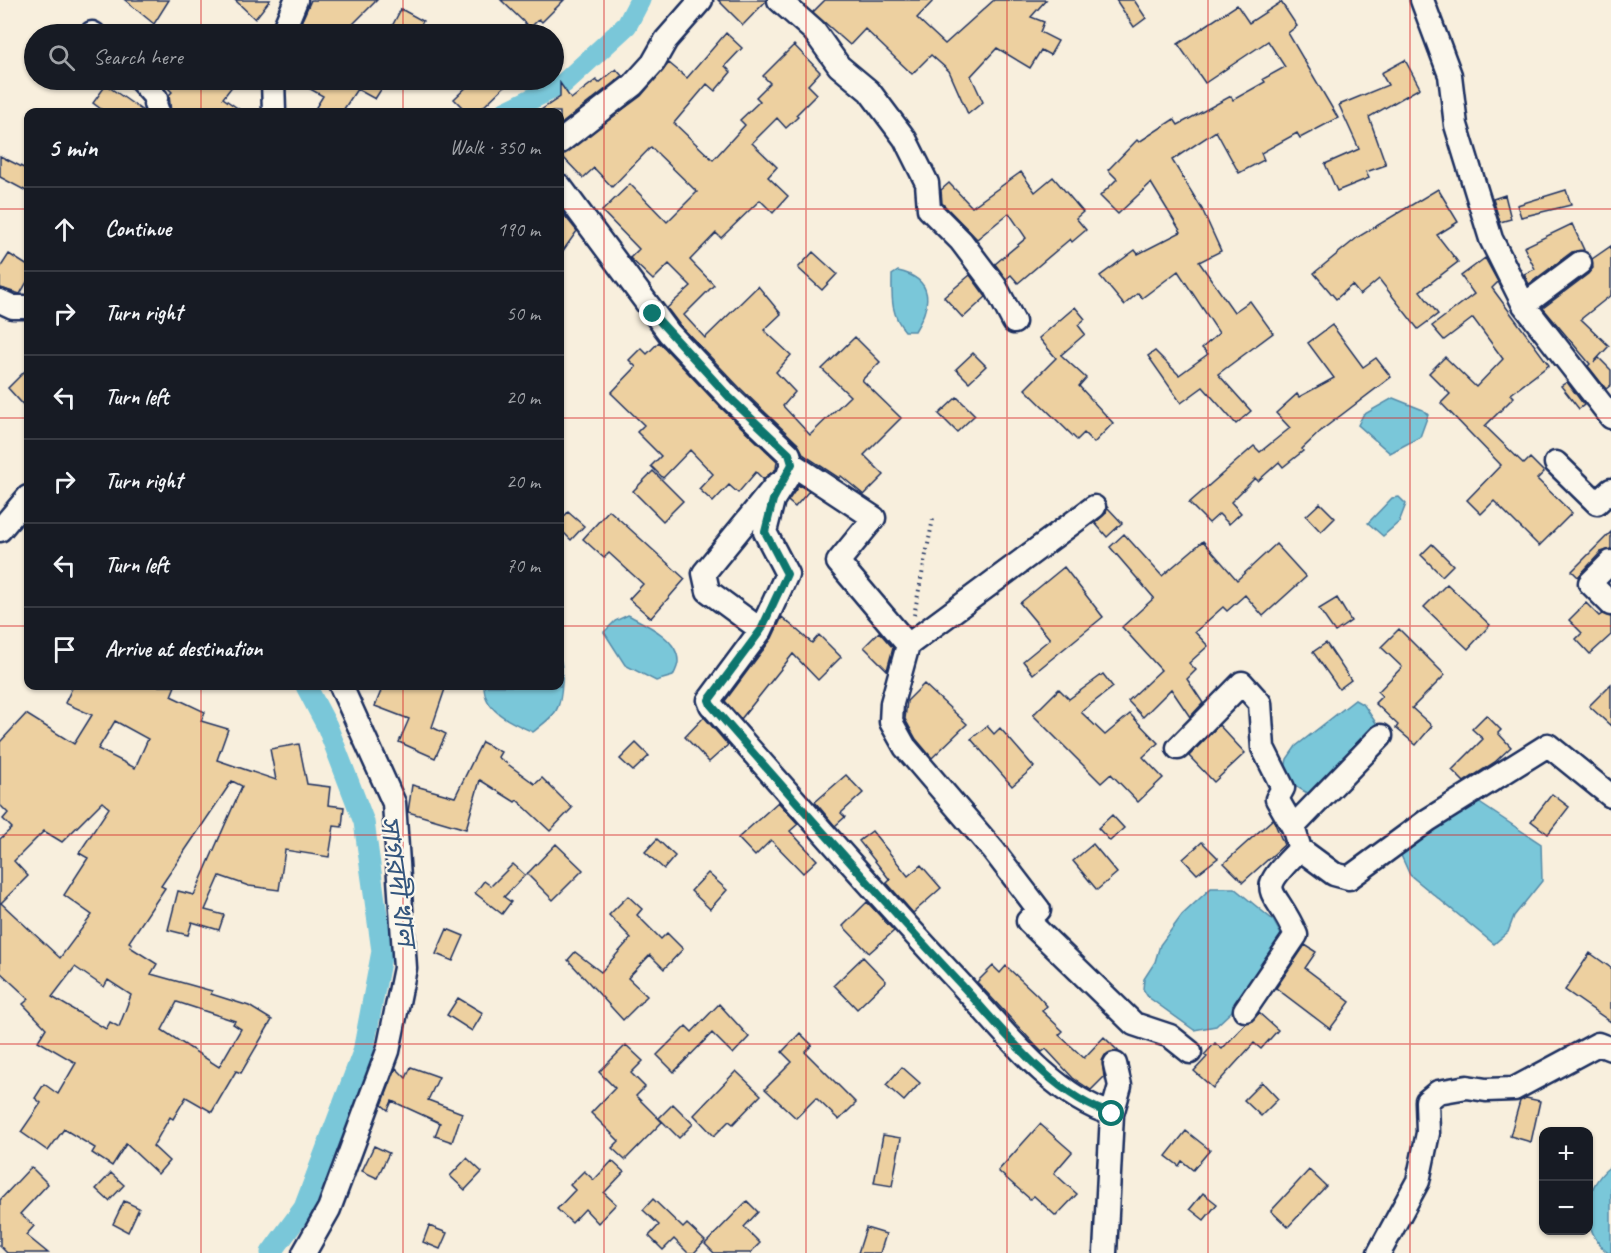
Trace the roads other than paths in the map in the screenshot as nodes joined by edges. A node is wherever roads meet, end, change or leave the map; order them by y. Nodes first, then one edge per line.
1 (296, 0) edge
2 (701, 0) edge
3 (779, 0) edge
4 (1422, 0) edge
5 (286, 24) edge
6 (149, 90) edge
7 (273, 90) edge
8 (156, 108) edge
9 (274, 108) edge
10 (564, 139) edge
11 (564, 191) edge
12 (1580, 263) dead end
13 (0, 301) edge
14 (1524, 305) junction
15 (24, 307) edge
16 (1014, 322) dead end
17 (1611, 417) edge
18 (1556, 463) dead end
19 (790, 471) junction
20 (1611, 490) edge
21 (24, 502) edge
22 (1094, 507) dead end
23 (0, 530) edge
24 (1611, 562) edge
25 (1611, 604) edge
26 (761, 630) junction
27 (908, 645) junction
28 (342, 690) edge
29 (1381, 736) dead end
30 (1178, 748) dead end
31 (1611, 796) edge
32 (1293, 827) junction
33 (1300, 849) junction
34 (1245, 1010) dead end
35 (1611, 1049) edge
36 (1190, 1052) dead end
37 (1115, 1064) dead end
38 (1112, 1114) junction
39 (304, 1253) edge
40 (1105, 1253) edge
41 (1379, 1253) edge

1 - 5 street
2 - 10 street
3 - 16 street
4 - 14 street
6 - 8 street
7 - 9 street
11 - 19 street
12 - 14 street
13 - 15 street
14 - 17 street
18 - 20 street
19 - 26 street
19 - 26 street
19 - 27 street
21 - 23 street
22 - 27 street
24 - 25 street
26 - 38 street
27 - 36 street
28 - 39 street
29 - 32 street
30 - 32 street
31 - 33 street
32 - 33 street
33 - 34 street
35 - 41 street
37 - 38 street
38 - 40 street

